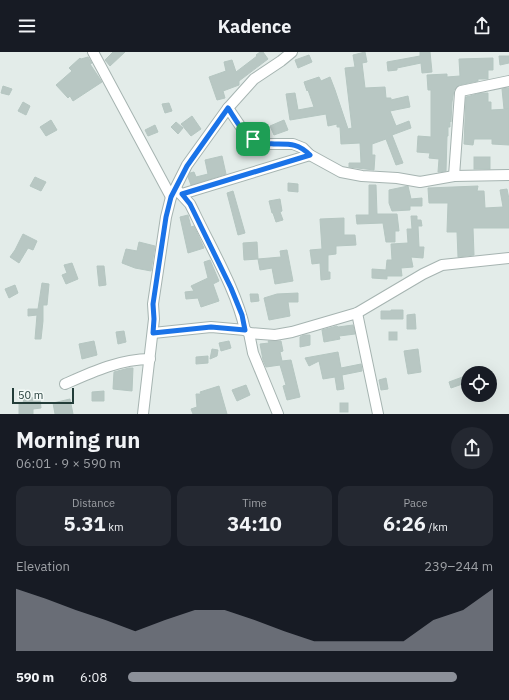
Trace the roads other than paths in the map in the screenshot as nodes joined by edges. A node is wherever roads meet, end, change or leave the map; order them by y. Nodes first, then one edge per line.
1 (93, 52) edge
2 (292, 52) edge
3 (281, 57) edge
4 (509, 81) edge
5 (228, 108) junction
6 (310, 155) junction
7 (454, 176) junction
8 (509, 176) edge
9 (176, 193) junction
10 (509, 258) edge
11 (357, 312) junction
12 (247, 332) junction
13 (153, 333) junction
14 (150, 359) junction
15 (65, 384) dead end
16 (143, 414) edge
17 (278, 414) edge
18 (378, 414) edge

1 - 9 street
2 - 3 street
3 - 5 street
4 - 7 street
5 - 6 street
5 - 9 street
6 - 7 street
6 - 9 street
7 - 8 street
9 - 12 street
9 - 13 street
10 - 11 street
11 - 12 street
11 - 18 street
12 - 13 street
12 - 17 street
13 - 14 street
14 - 15 street
14 - 16 street

